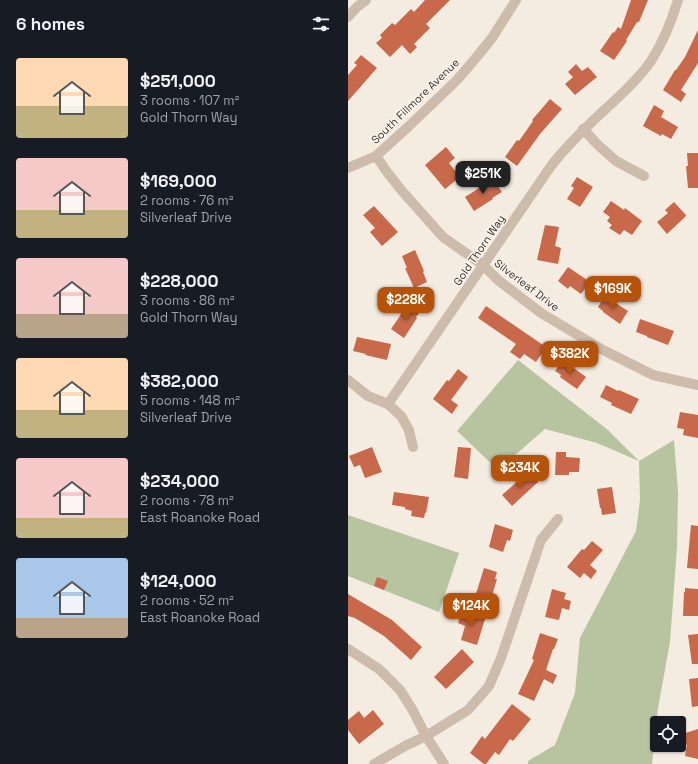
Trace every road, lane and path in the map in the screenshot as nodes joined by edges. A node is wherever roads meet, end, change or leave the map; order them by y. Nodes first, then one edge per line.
1 (366, 0) edge
2 (516, 0) edge
3 (678, 0) edge
4 (348, 17) edge
5 (583, 129) junction
6 (376, 156) junction
7 (348, 168) edge
8 (644, 176) dead end
9 (483, 265) junction
10 (348, 380) edge
11 (698, 385) edge
12 (388, 404) junction
13 (413, 447) dead end
14 (558, 519) dead end
15 (348, 649) edge
16 (426, 736) junction
17 (374, 764) edge
18 (444, 764) edge

1 - 4 street
2 - 6 street, South Fillmore Avenue
3 - 5 street, Gold Thorn Way
5 - 8 street
5 - 9 street, Gold Thorn Way
6 - 7 street, South Fillmore Avenue
6 - 9 street, Silverleaf Drive
9 - 11 street, Silverleaf Drive
9 - 12 street, Gold Thorn Way
10 - 12 street
12 - 13 street
14 - 16 street
15 - 16 street
16 - 17 street
16 - 18 street

